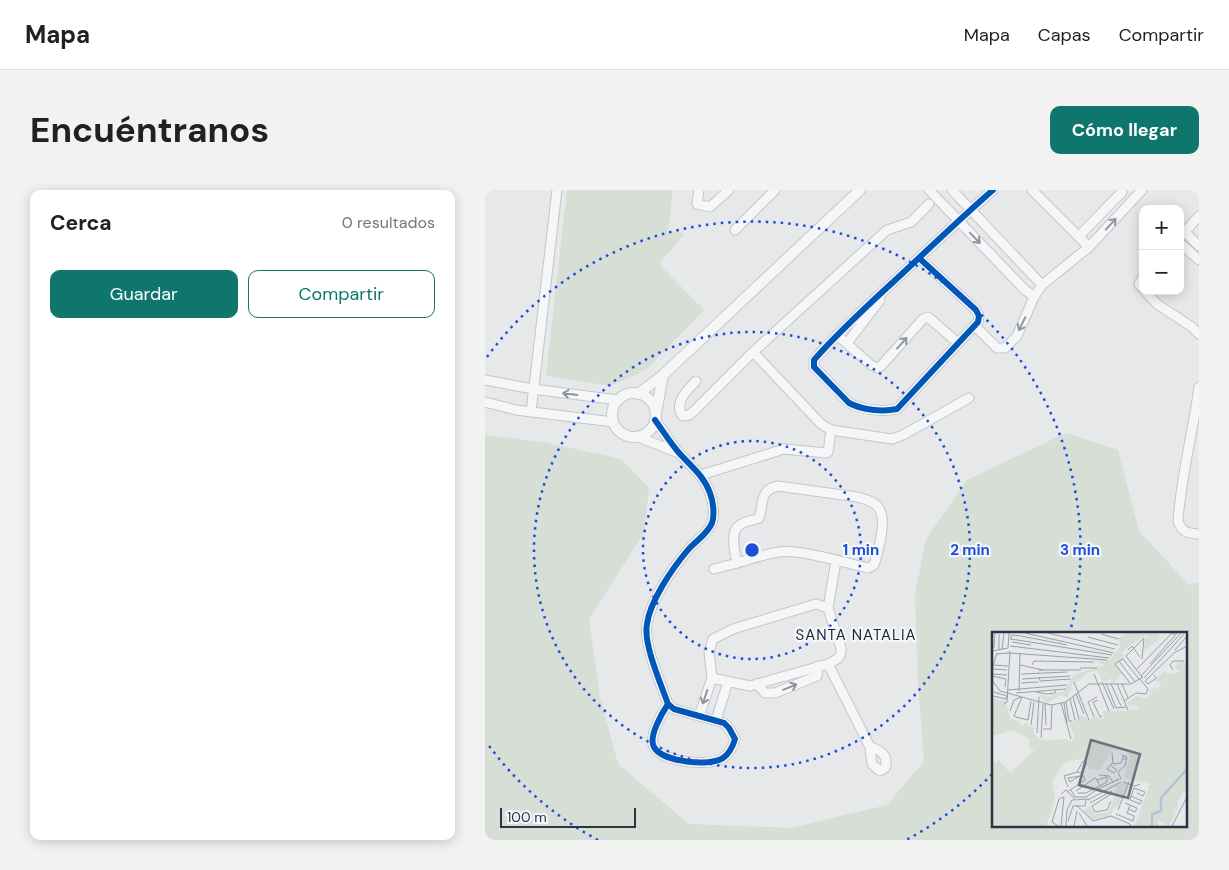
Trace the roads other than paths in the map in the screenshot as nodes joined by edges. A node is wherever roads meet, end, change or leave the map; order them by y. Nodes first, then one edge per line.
1 (557, 190) edge
2 (699, 190) edge
3 (729, 190) edge
4 (775, 190) edge
5 (859, 190) edge
6 (929, 190) edge
7 (952, 190) edge
8 (993, 190) edge
9 (1032, 190) edge
10 (1142, 190) edge
11 (1121, 191) edge
12 (1132, 201) junction
13 (929, 204) dead end
14 (971, 209) junction
15 (1199, 216) edge
16 (959, 221) junction
17 (735, 230) dead end
18 (1184, 234) edge
19 (1079, 236) junction
20 (1184, 236) edge
21 (1199, 246) edge
22 (1089, 247) junction
23 (1184, 247) edge
24 (919, 258) junction
25 (1199, 260) edge
26 (896, 279) junction
27 (1042, 285) junction
28 (1149, 295) edge
29 (1033, 297) junction
30 (975, 326) junction
31 (1199, 334) edge
32 (837, 335) junction
33 (847, 343) junction
34 (958, 343) junction
35 (753, 352) junction
36 (663, 375) junction
37 (485, 380) edge
38 (696, 381) dead end
39 (1199, 387) edge
40 (533, 389) junction
41 (638, 394) junction
42 (969, 398) dead end
43 (618, 400) junction
44 (485, 402) edge
45 (531, 412) junction
46 (655, 417) junction
47 (613, 422) junction
48 (831, 430) junction
49 (637, 437) junction
50 (679, 453) junction
51 (701, 475) junction
52 (1199, 534) edge
53 (837, 560) junction
54 (737, 562) junction
55 (714, 569) dead end
56 (828, 608) junction
57 (828, 664) junction
58 (818, 666) junction
59 (712, 678) junction
60 (728, 682) junction
61 (757, 684) junction
62 (667, 704) junction
63 (699, 716) junction
64 (716, 720) junction
65 (870, 747) dead end

1 - 40 street
2 - 3 street
4 - 17 street
5 - 36 street
6 - 16 street
7 - 14 street
8 - 14 street
9 - 19 street
10 - 12 street
11 - 12 street
11 - 19 street
22 -> 12 street
13 - 35 street
14 - 16 street
14 - 27 street
15 - 18 street
16 - 24 street
16 -> 29 street
19 - 22 street
20 - 21 street
22 - 27 street
23 - 25 street
24 - 26 street
24 - 30 street
26 - 32 street
26 - 33 street
27 - 29 street
28 - 31 street
29 -> 30 street
30 - 34 street
32 - 33 street
32 - 34 street
33 -> 34 street
35 - 38 street
35 - 48 street
36 - 41 street
36 - 46 street
37 - 40 street
39 - 52 street
43 -> 40 street
40 - 45 street
41 - 43 street
41 - 46 street
42 - 48 street
43 - 47 street
44 - 45 street
45 - 47 street
46 - 49 street
46 - 50 street
47 - 49 street
48 - 51 street
49 - 50 street
50 - 51 street
51 - 62 street
53 - 54 street
53 - 54 street
53 - 56 street
54 - 55 street
56 - 57 street
56 - 59 street
57 - 58 street
57 - 65 street
58 - 61 street
61 -> 58 street
59 - 60 street
59 -> 63 street
60 - 61 street
60 - 64 street
62 - 63 street
62 - 64 street
63 - 64 street

